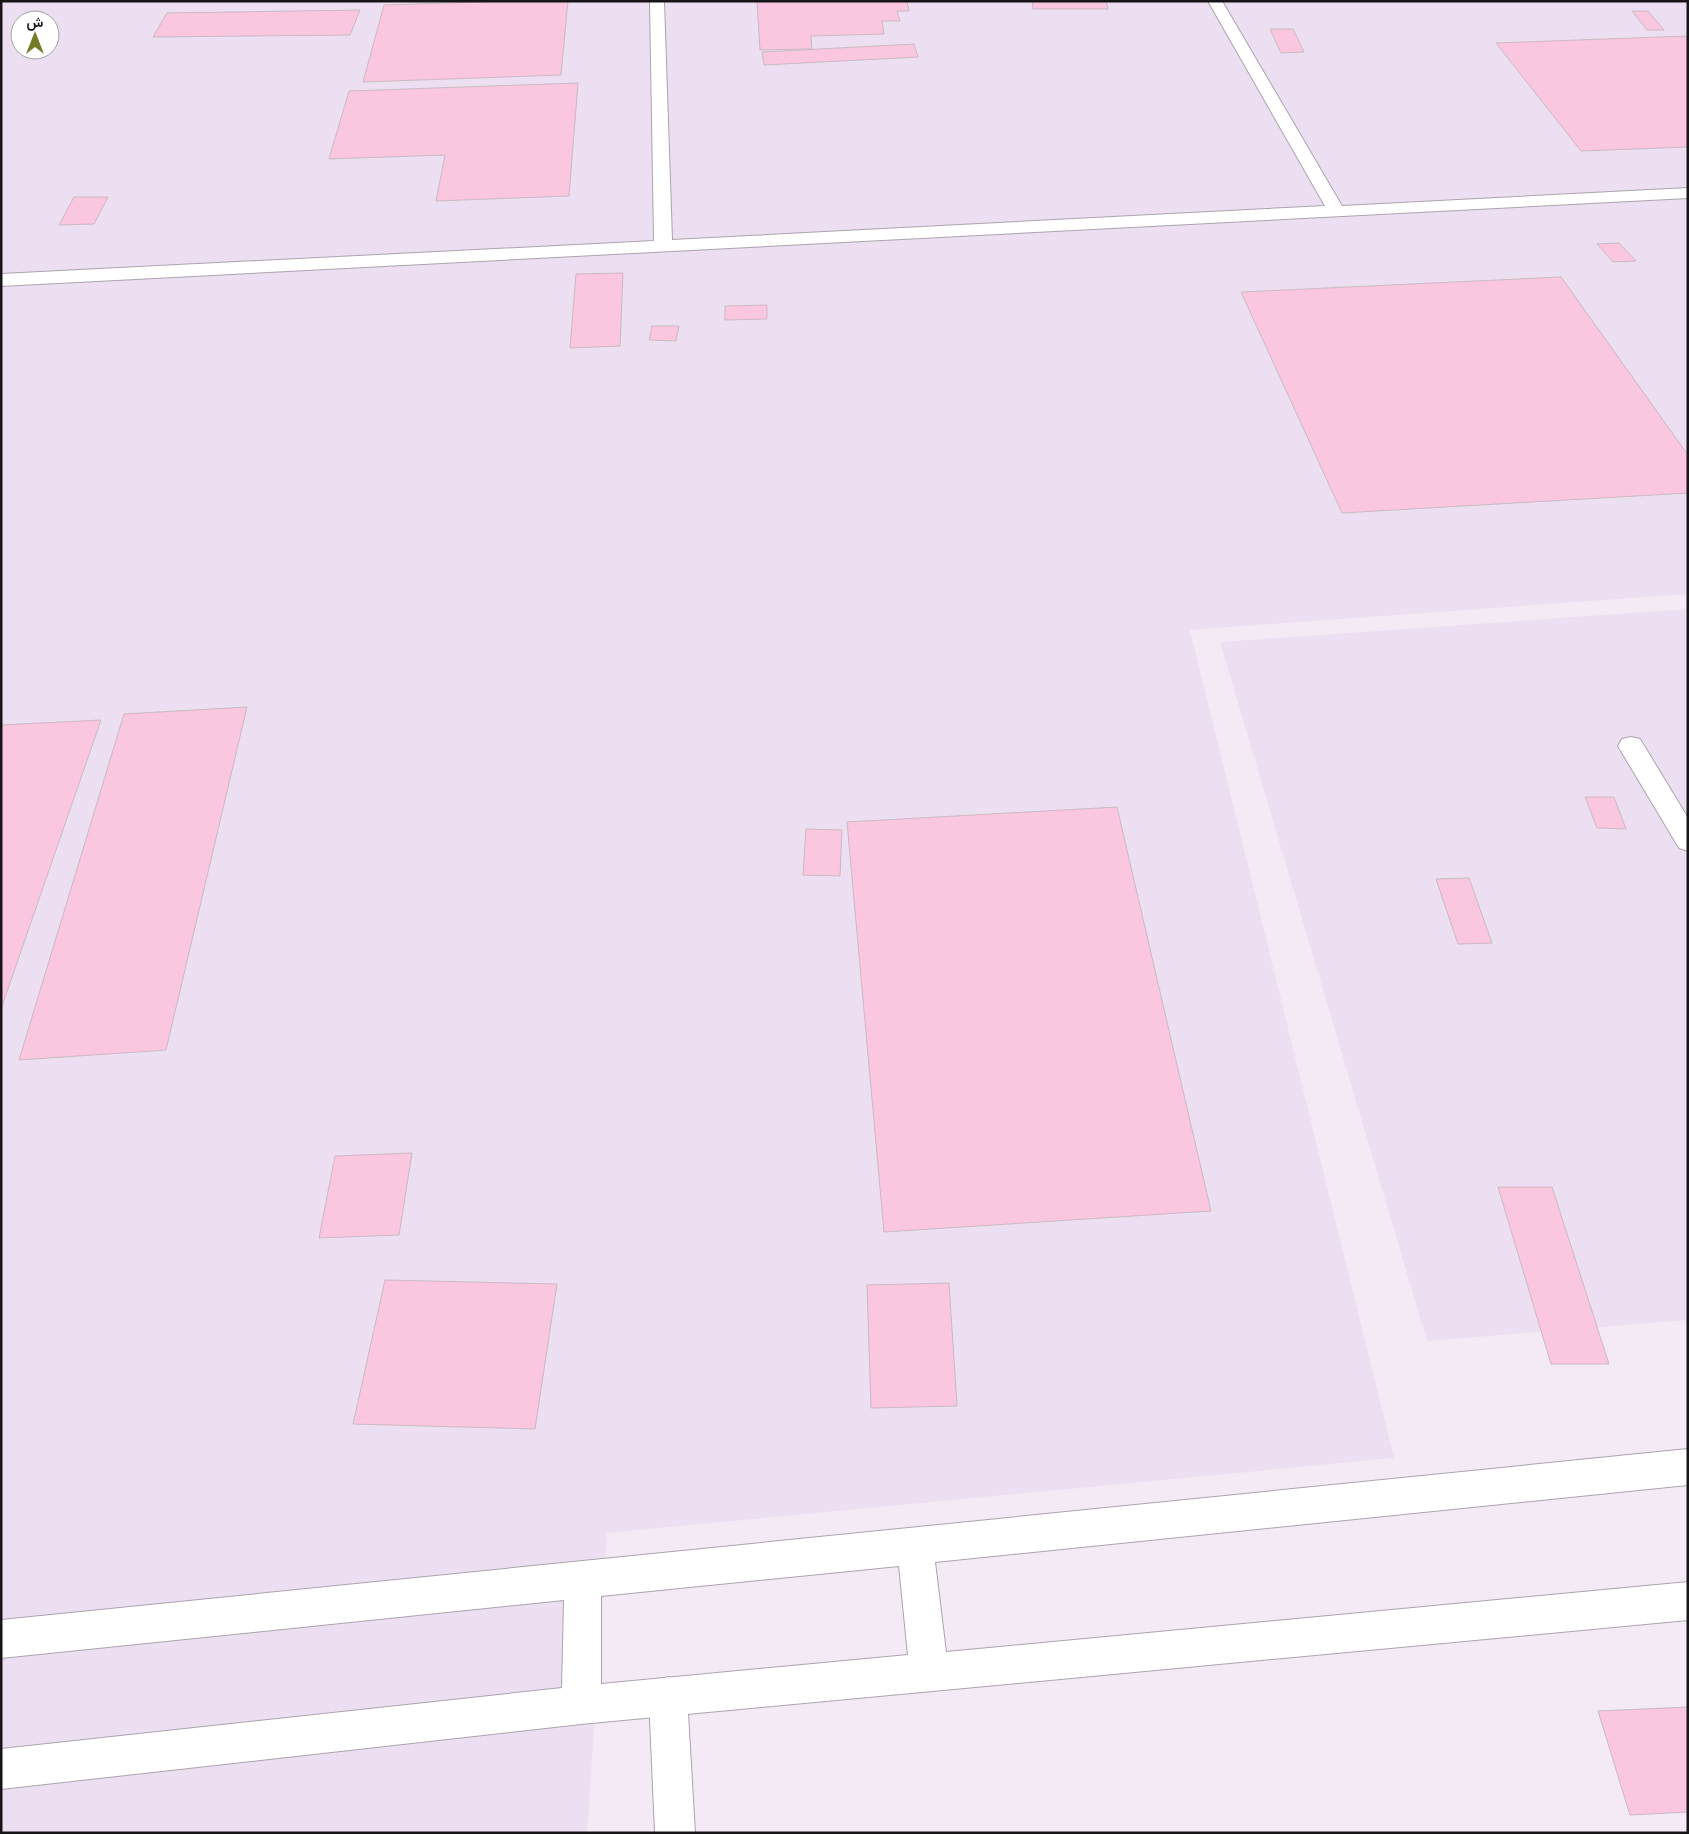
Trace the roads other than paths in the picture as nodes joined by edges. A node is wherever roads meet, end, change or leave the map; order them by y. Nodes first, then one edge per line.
1 (657, 1) edge
2 (1215, 1) edge
3 (1688, 193) edge
4 (1337, 212) junction
5 (663, 246) junction
6 (1, 280) edge
7 (1631, 746) dead end
8 (1688, 842) edge
9 (1688, 1467) edge
10 (915, 1547) junction
11 (583, 1580) junction
12 (1688, 1601) edge
13 (1, 1639) edge
14 (929, 1671) junction
15 (668, 1696) junction
16 (581, 1705) junction
17 (1, 1769) edge
18 (675, 1833) edge

1 - 5 street
2 - 4 street
3 - 4 street
4 - 5 street
5 - 6 street
7 - 8 street
9 - 10 street
10 - 11 street
10 - 14 street
11 - 13 street
11 - 16 street
12 - 14 street
14 - 15 street
15 - 16 street
15 - 18 street
16 - 17 street

